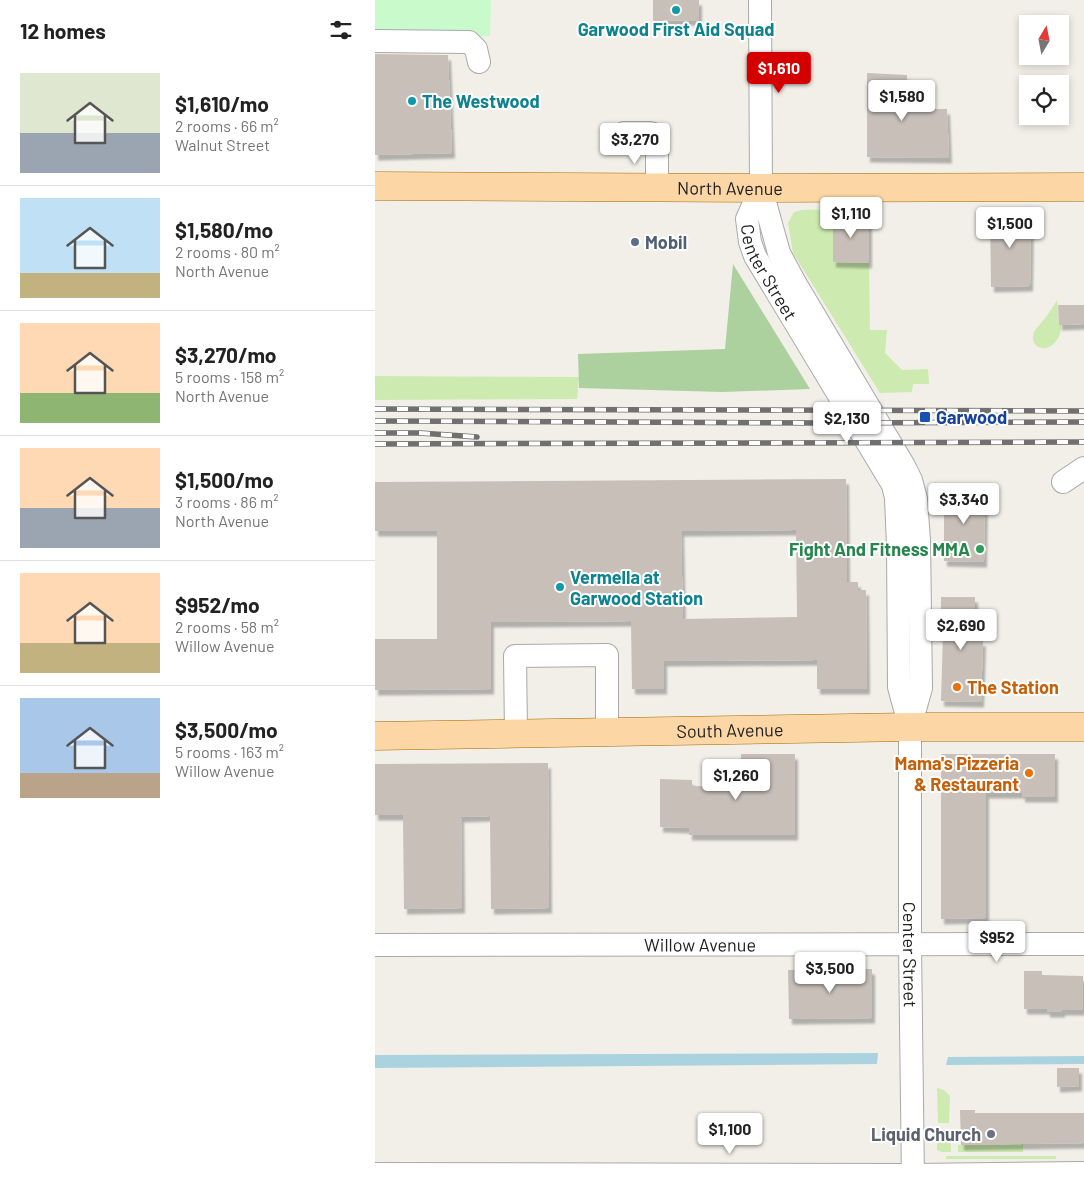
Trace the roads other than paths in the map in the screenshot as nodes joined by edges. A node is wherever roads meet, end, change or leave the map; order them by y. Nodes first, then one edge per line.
1 (760, 0) edge
2 (375, 41) edge
3 (479, 62) dead end
4 (625, 134) dead end
5 (375, 186) edge
6 (657, 187) junction
7 (1084, 187) edge
8 (761, 188) junction
9 (1084, 468) edge
10 (1063, 482) dead end
11 (910, 727) junction
12 (1084, 727) edge
13 (515, 733) junction
14 (607, 733) junction
15 (375, 736) edge
16 (1084, 944) edge
17 (375, 945) edge
18 (910, 945) junction
19 (1084, 1173) edge
20 (375, 1174) edge
21 (913, 1178) edge

1 - 8 street
2 - 3 street
4 - 6 street
5 - 6 main road, North Avenue
6 - 8 main road, North Avenue
7 - 8 main road, North Avenue
8 - 11 street, Center Street
9 - 10 street
11 - 12 main road, South Avenue
11 - 14 main road, South Avenue
11 - 18 street, Center Street
13 - 14 main road, South Avenue
13 - 14 street
13 - 15 main road, South Avenue
16 - 18 street, Willow Avenue
17 - 18 street, Willow Avenue
18 - 21 street, Center Street
19 - 21 street
20 - 21 street

